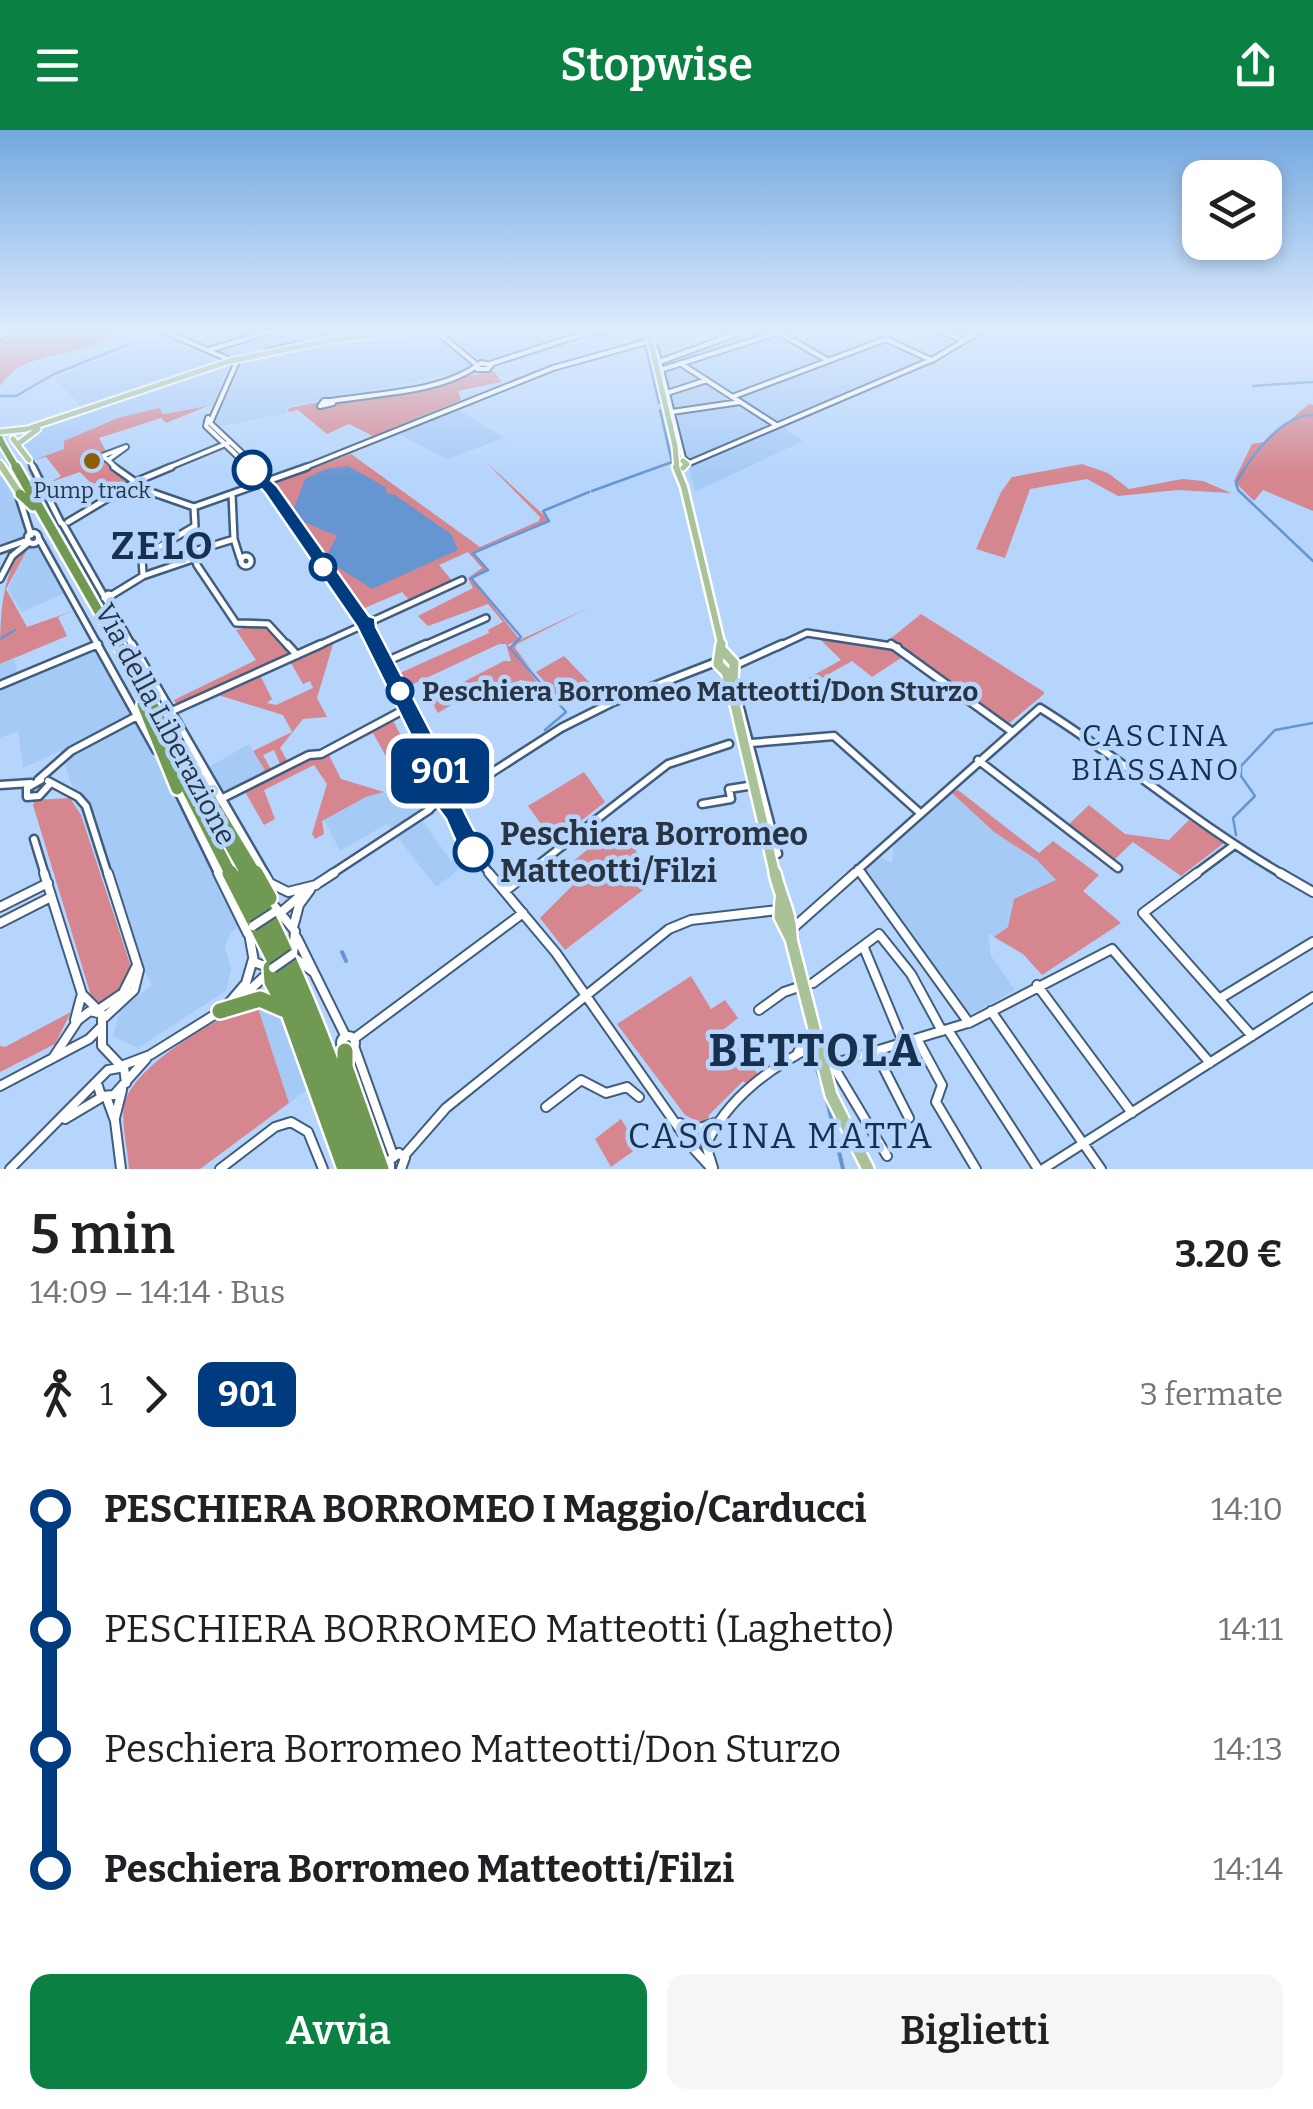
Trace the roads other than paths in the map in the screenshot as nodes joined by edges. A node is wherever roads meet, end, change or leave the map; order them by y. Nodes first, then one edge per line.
1 (176, 379) edge
2 (184, 379) edge
3 (227, 379) edge
4 (422, 379) edge
5 (526, 379) edge
6 (662, 379) edge
7 (663, 379) edge
8 (777, 379) edge
9 (887, 379) edge
10 (706, 380) joint
11 (667, 394) junction
12 (732, 397) junction
13 (331, 401) dead end
14 (740, 402) junction
15 (672, 412) junction
16 (0, 422) edge
17 (776, 425) junction
18 (8, 441) edge
19 (226, 444) junction
20 (108, 460) dead end
21 (27, 461) junction
22 (0, 462) edge
23 (681, 466) junction
24 (265, 481) junction
25 (135, 482) junction
26 (20, 494) junction
27 (232, 494) junction
28 (194, 507) junction
29 (38, 508) junction
30 (65, 522) junction
31 (188, 532) junction
32 (31, 535) junction
33 (39, 539) junction
34 (234, 539) junction
35 (27, 542) junction
36 (0, 550) edge
37 (195, 555) junction
38 (240, 558) dead end
39 (143, 576) junction
40 (0, 579) edge
41 (462, 580) dead end
42 (109, 596) junction
43 (486, 618) dead end
44 (365, 625) junction
45 (98, 644) junction
46 (297, 655) junction
47 (385, 662) junction
48 (726, 662) junction
49 (733, 681) junction
50 (0, 686) edge
51 (733, 696) junction
52 (409, 707) junction
53 (140, 710) junction
54 (172, 712) junction
55 (1012, 731) junction
56 (169, 737) junction
57 (751, 743) junction
58 (729, 744) dead end
59 (978, 760) junction
60 (51, 771) junction
61 (442, 776) junction
62 (36, 781) junction
63 (49, 782) junction
64 (754, 784) junction
65 (0, 786) edge
66 (14, 786) junction
67 (177, 789) joint
68 (60, 790) junction
69 (456, 792) junction
70 (25, 794) junction
71 (39, 796) junction
72 (445, 798) junction
73 (221, 799) junction
74 (702, 804) dead end
75 (920, 813) junction
76 (460, 821) junction
77 (34, 839) dead end
78 (1233, 846) junction
79 (771, 854) junction
80 (1118, 868) dead end
81 (858, 869) junction
82 (268, 880) junction
83 (48, 883) junction
84 (316, 884) junction
85 (505, 891) junction
86 (1313, 892) edge
87 (52, 897) junction
88 (269, 898) junction
89 (0, 907) edge
90 (783, 907) junction
91 (523, 912) junction
92 (277, 913) junction
93 (804, 917) junction
94 (0, 923) edge
95 (293, 927) junction
96 (250, 929) junction
97 (789, 932) junction
98 (297, 938) junction
99 (1313, 942) edge
100 (864, 948) junction
101 (292, 957) junction
102 (253, 959) junction
103 (136, 962) junction
104 (272, 968) junction
105 (315, 974) junction
106 (808, 984) junction
107 (1036, 985) junction
108 (82, 994) junction
109 (584, 996) junction
110 (1313, 997) edge
111 (1219, 999) junction
112 (759, 1010) dead end
113 (991, 1010) junction
114 (220, 1011) junction
115 (288, 1013) junction
116 (102, 1023) junction
117 (969, 1023) junction
118 (812, 1027) junction
119 (72, 1029) junction
120 (945, 1031) junction
121 (1252, 1036) junction
122 (917, 1039) junction
123 (84, 1041) junction
124 (904, 1043) junction
125 (348, 1044) junction
126 (816, 1044) junction
127 (104, 1050) junction
128 (875, 1051) junction
129 (796, 1054) junction
130 (150, 1055) junction
131 (53, 1058) junction
132 (1210, 1062) junction
133 (827, 1065) junction
134 (121, 1066) junction
135 (100, 1080) junction
136 (125, 1084) junction
137 (0, 1086) edge
138 (104, 1097) junction
139 (639, 1097) dead end
140 (546, 1106) dead end
141 (1132, 1113) junction
142 (909, 1118) dead end
143 (676, 1120) junction
144 (115, 1121) junction
145 (718, 1122) junction
146 (50, 1129) junction
147 (698, 1130) junction
148 (690, 1141) junction
149 (707, 1143) junction
150 (1083, 1144) junction
151 (696, 1150) junction
152 (404, 1156) junction
153 (887, 1156) dead end
154 (387, 1162) edge
155 (10, 1169) edge
156 (121, 1169) edge
157 (220, 1169) edge
158 (323, 1169) edge
159 (345, 1169) edge
160 (357, 1169) edge
161 (369, 1169) edge
162 (390, 1169) edge
163 (401, 1169) edge
164 (713, 1169) edge
165 (868, 1169) edge
166 (976, 1169) edge
167 (1041, 1169) edge
168 (1101, 1169) edge

1 - 18 main road
2 - 18 main road
3 - 19 street
4 - 13 street
5 - 24 street
6 - 23 main road
7 - 11 street
8 - 12 street
9 - 17 street
10 - 11 street
10 - 12 street
11 - 15 street
12 - 14 street
14 - 15 street
14 - 17 street
15 - 23 street
16 - 18 main road, Via della Liberazione
17 - 23 street
18 - 21 main road, Via della Liberazione
18 - 29 highway
19 - 24 street
19 - 25 street
20 - 25 street
21 - 29 highway
21 - 30 street, Via della Liberazione
22 - 26 main road
23 - 48 main road
24 - 27 street
24 - 44 street
25 - 28 street
25 - 30 street
26 - 29 highway
26 - 32 street
27 - 28 street
27 - 34 street
28 - 31 street
29 - 53 highway
29 - 56 highway
30 - 42 street, Via della Liberazione
31 - 37 street
31 - 39 street
32 - 33 street
32 - 35 street
33 - 35 street
33 - 45 street, Via della Liberazione
34 - 37 street
34 - 38 street
35 - 36 street
35 - 40 street
37 - 39 street
37 - 46 street
39 - 42 street
41 - 44 street
42 - 54 street, Via della Liberazione
43 - 47 street
44 - 46 street
44 - 47 street
45 - 50 street
45 - 53 street, Via della Liberazione
46 - 54 street
47 - 52 street
48 - 49 main road
48 - 51 main road
48 - 55 street
48 - 69 street
49 - 51 main road
49 - 57 street
51 - 64 main road
52 - 61 street
52 - 73 street
53 - 60 street
53 - 67 highway
53 - 160 highway
54 - 73 street, Via della Liberazione
55 - 59 street
55 - 78 street
56 - 88 highway
56 - 161 highway
57 - 75 street
57 - 79 street
58 - 85 street
59 - 75 street
59 - 80 street
60 - 62 street
60 - 63 street
61 - 69 street
61 - 72 street
62 - 63 street
62 - 66 street
62 - 70 street
63 - 68 street
63 - 71 street
64 - 74 street
64 - 79 main road
65 - 66 street
66 - 70 street
67 - 96 street, Via della Liberazione
68 - 71 street
68 - 103 street
69 - 72 street
69 - 72 street
69 - 76 street
70 - 71 street
72 - 76 street
72 - 84 street
73 - 82 street, Via della Liberazione
75 - 81 street
76 - 85 street
77 - 83 street
78 - 86 street
78 - 111 street
79 - 90 main road
81 - 93 street
81 - 117 street
82 - 84 street
82 - 88 street, Via della Liberazione
83 - 87 street
83 - 89 street
84 - 92 street
84 - 95 street
85 - 91 street
87 - 94 street
87 - 108 street
88 - 92 street
90 - 93 street
90 - 97 main road
90 - 109 street
91 - 109 street
91 - 125 street
92 - 95 street
92 - 96 street, bridge
93 - 97 street
95 - 98 street
96 - 102 street
97 - 106 main road
98 - 101 street
98 - 105 street
99 - 111 street
100 - 106 street
100 - 120 street
100 - 124 street
101 - 104 street, bridge
101 - 105 street
102 - 104 street
102 - 114 street
103 - 108 street
103 - 116 street
104 - 114 street
104 - 115 highway
105 - 125 street
106 - 112 street
106 - 118 main road
107 - 113 street
107 - 132 street
107 - 141 street
108 - 119 street
109 - 143 street
109 - 152 street
110 - 121 street
111 - 121 street
113 - 117 street
113 - 150 street
114 - 115 highway
114 - 130 street
115 - 159 highway
116 - 119 street
116 - 123 street
116 - 127 street
117 - 120 street
118 - 126 main road
118 - 129 street
119 - 123 street
119 - 131 street
120 - 122 street
120 - 167 street
121 - 132 street
122 - 124 street
122 - 166 street
123 - 127 street
123 - 131 street
124 - 128 street
125 - 154 street
125 - 154 highway
126 - 129 street
126 - 133 main road
127 - 134 street
127 - 135 street
128 - 133 street
128 - 142 street
129 - 145 street
130 - 134 street
130 - 136 street
131 - 137 street
132 - 141 street
133 - 153 street
133 - 165 main road
134 - 135 street
134 - 136 street
135 - 138 street
135 - 146 street
136 - 138 street
136 - 144 street
138 - 144 street
138 - 146 street
139 - 140 street
141 - 150 street
143 - 147 street
143 - 148 street
144 - 156 street
145 - 147 street
145 - 149 street
146 - 155 street
147 - 148 street
147 - 149 street
148 - 151 street
149 - 151 street
149 - 164 street
150 - 167 street
150 - 168 street
151 - 164 street
152 - 154 street
152 - 163 street
154 - 162 street
157 - 158 street

